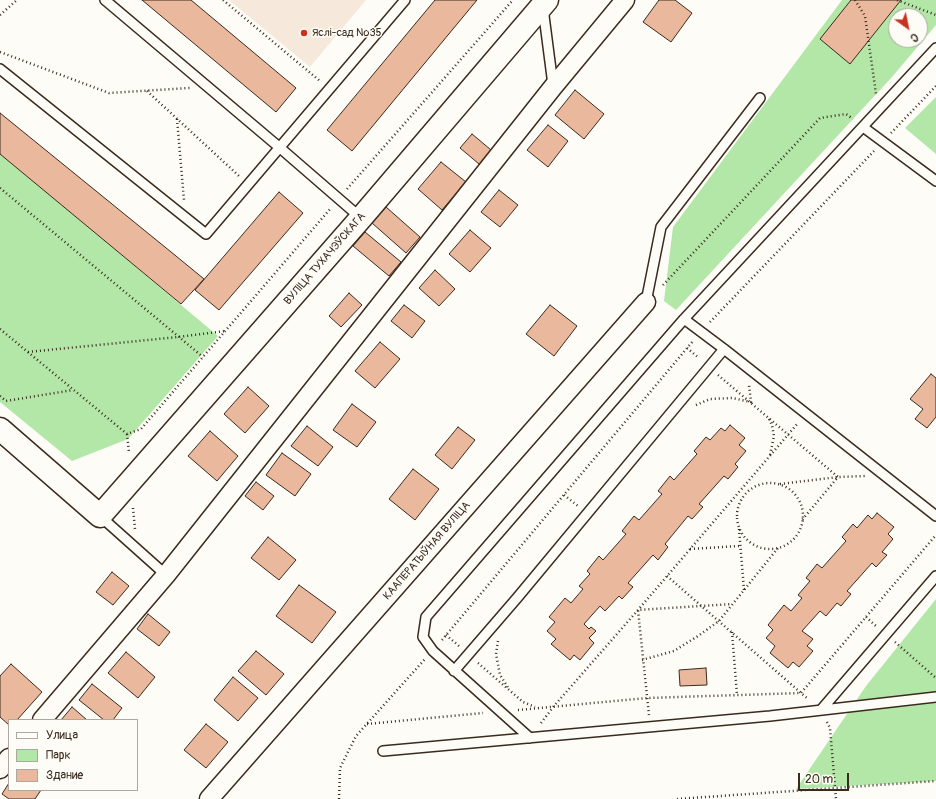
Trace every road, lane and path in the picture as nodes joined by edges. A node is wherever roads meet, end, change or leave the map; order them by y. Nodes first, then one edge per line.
1 (17, 0) edge
2 (105, 0) edge
3 (223, 0) edge
4 (405, 0) edge
5 (513, 0) edge
6 (625, 0) edge
7 (855, 0) edge
8 (897, 0) edge
9 (545, 2) edge
10 (0, 15) edge
11 (936, 15) edge
12 (936, 48) edge
13 (0, 52) edge
14 (0, 69) edge
15 (936, 86) edge
16 (208, 87) junction
17 (554, 87) junction
18 (329, 89) junction
19 (147, 91) junction
20 (760, 98) dead end
21 (878, 109) junction
22 (177, 118) junction
23 (862, 127) junction
24 (883, 142) junction
25 (280, 147) junction
26 (936, 180) edge
27 (248, 185) junction
28 (0, 188) edge
29 (339, 198) junction
30 (186, 218) junction
31 (361, 218) junction
32 (646, 302) junction
33 (684, 319) junction
34 (0, 329) edge
35 (226, 331) junction
36 (701, 332) junction
37 (178, 337) junction
38 (687, 348) junction
39 (724, 349) junction
40 (28, 352) junction
41 (203, 357) junction
42 (709, 367) junction
43 (74, 390) junction
44 (0, 396) edge
45 (751, 402) junction
46 (692, 406) dead end
47 (806, 413) junction
48 (768, 417) junction
49 (788, 434) junction
50 (3, 438) edge
51 (770, 455) junction
52 (885, 476) junction
53 (838, 477) junction
54 (793, 482) junction
55 (780, 484) junction
56 (789, 488) junction
57 (741, 490) junction
58 (745, 493) junction
59 (100, 516) junction
60 (936, 516) edge
61 (802, 520) junction
62 (739, 529) junction
63 (936, 535) edge
64 (740, 546) junction
65 (779, 548) junction
66 (690, 549) junction
67 (166, 575) junction
68 (667, 576) junction
69 (936, 576) edge
70 (744, 590) junction
71 (732, 604) junction
72 (702, 606) junction
73 (638, 610) junction
74 (866, 617) junction
75 (719, 621) junction
76 (732, 632) junction
77 (886, 634) junction
78 (446, 635) junction
79 (432, 651) junction
80 (468, 654) junction
81 (642, 660) junction
82 (454, 671) junction
83 (936, 678) edge
84 (801, 692) junction
85 (737, 695) junction
86 (936, 697) edge
87 (647, 698) junction
88 (554, 706) junction
89 (538, 708) junction
90 (821, 710) junction
91 (500, 711) junction
92 (43, 719) edge
93 (367, 724) junction
94 (650, 727) junction
95 (530, 738) junction
96 (384, 751) dead end
97 (8, 759) edge
98 (0, 769) edge
99 (936, 782) edge
100 (834, 788) junction
101 (209, 799) edge
102 (340, 799) edge
103 (677, 799) edge
104 (836, 799) edge

1 - 10 path
2 - 16 lane
3 - 18 path
4 - 18 lane
5 - 29 path
6 - 17 street
7 - 21 path
8 - 11 path
9 - 17 lane
9 - 31 street, ВУЛІЦА ТУХАЧЭЎСКАГА
12 - 21 lane
13 - 19 path
14 - 30 lane
15 - 24 path
16 - 19 path
16 - 25 lane
17 - 67 street
18 - 25 lane
19 - 22 path
20 - 32 lane
21 - 23 lane
22 - 27 path
22 - 30 path
23 - 24 lane
23 - 32 path
23 - 33 lane
24 - 26 lane
24 - 36 path
25 - 27 lane
25 - 29 lane
27 - 30 lane
28 - 37 path
29 - 31 lane
29 - 35 path
31 - 59 street, ВУЛІЦА ТУХАЧЭЎСКАГА
32 - 101 street, КААПЕРАТЫЎНАЯ ВУЛІЦА
33 - 36 lane
33 - 79 lane
34 - 40 path
35 - 37 path
35 - 41 path
36 - 38 path
36 - 39 lane
37 - 40 path
37 - 41 path
38 - 42 path
38 - 78 path
39 - 42 lane
39 - 47 lane
40 - 43 path
41 - 43 path
42 - 45 path
42 - 80 lane
43 - 44 path
45 - 46 path
45 - 48 path
47 - 49 path
47 - 52 lane
48 - 49 path
48 - 51 path
49 - 51 path
49 - 53 path
50 - 59 street
51 - 57 path
52 - 53 path
52 - 60 lane
53 - 54 path
53 - 61 path
54 - 55 path
54 - 56 path
55 - 56 path
55 - 58 path
56 - 61 path
57 - 58 path
57 - 66 path
58 - 62 path
59 - 67 lane
61 - 65 path
62 - 64 path
62 - 65 path
63 - 74 path
64 - 66 path
64 - 70 path
65 - 70 path
66 - 68 path
67 - 92 street
68 - 72 path
68 - 73 path
69 - 77 lane
70 - 71 path
71 - 72 path
71 - 75 path
72 - 73 path
72 - 75 path
73 - 81 path
73 - 88 path
74 - 77 path
74 - 84 path
75 - 76 path
75 - 81 path
76 - 84 path
76 - 85 path
77 - 83 path
77 - 90 lane
78 - 79 path
78 - 80 path
79 - 82 lane
79 - 93 path
80 - 82 lane
80 - 89 path
81 - 87 path
82 - 91 lane
84 - 85 path
84 - 90 path
85 - 87 path
86 - 90 lane
87 - 88 path
87 - 94 path
88 - 89 path
88 - 95 path
89 - 91 path
90 - 94 lane
90 - 100 path
91 - 93 path
91 - 95 lane
93 - 102 path
94 - 95 lane
95 - 96 lane
97 - 98 street
99 - 100 path
100 - 103 path
100 - 104 path

